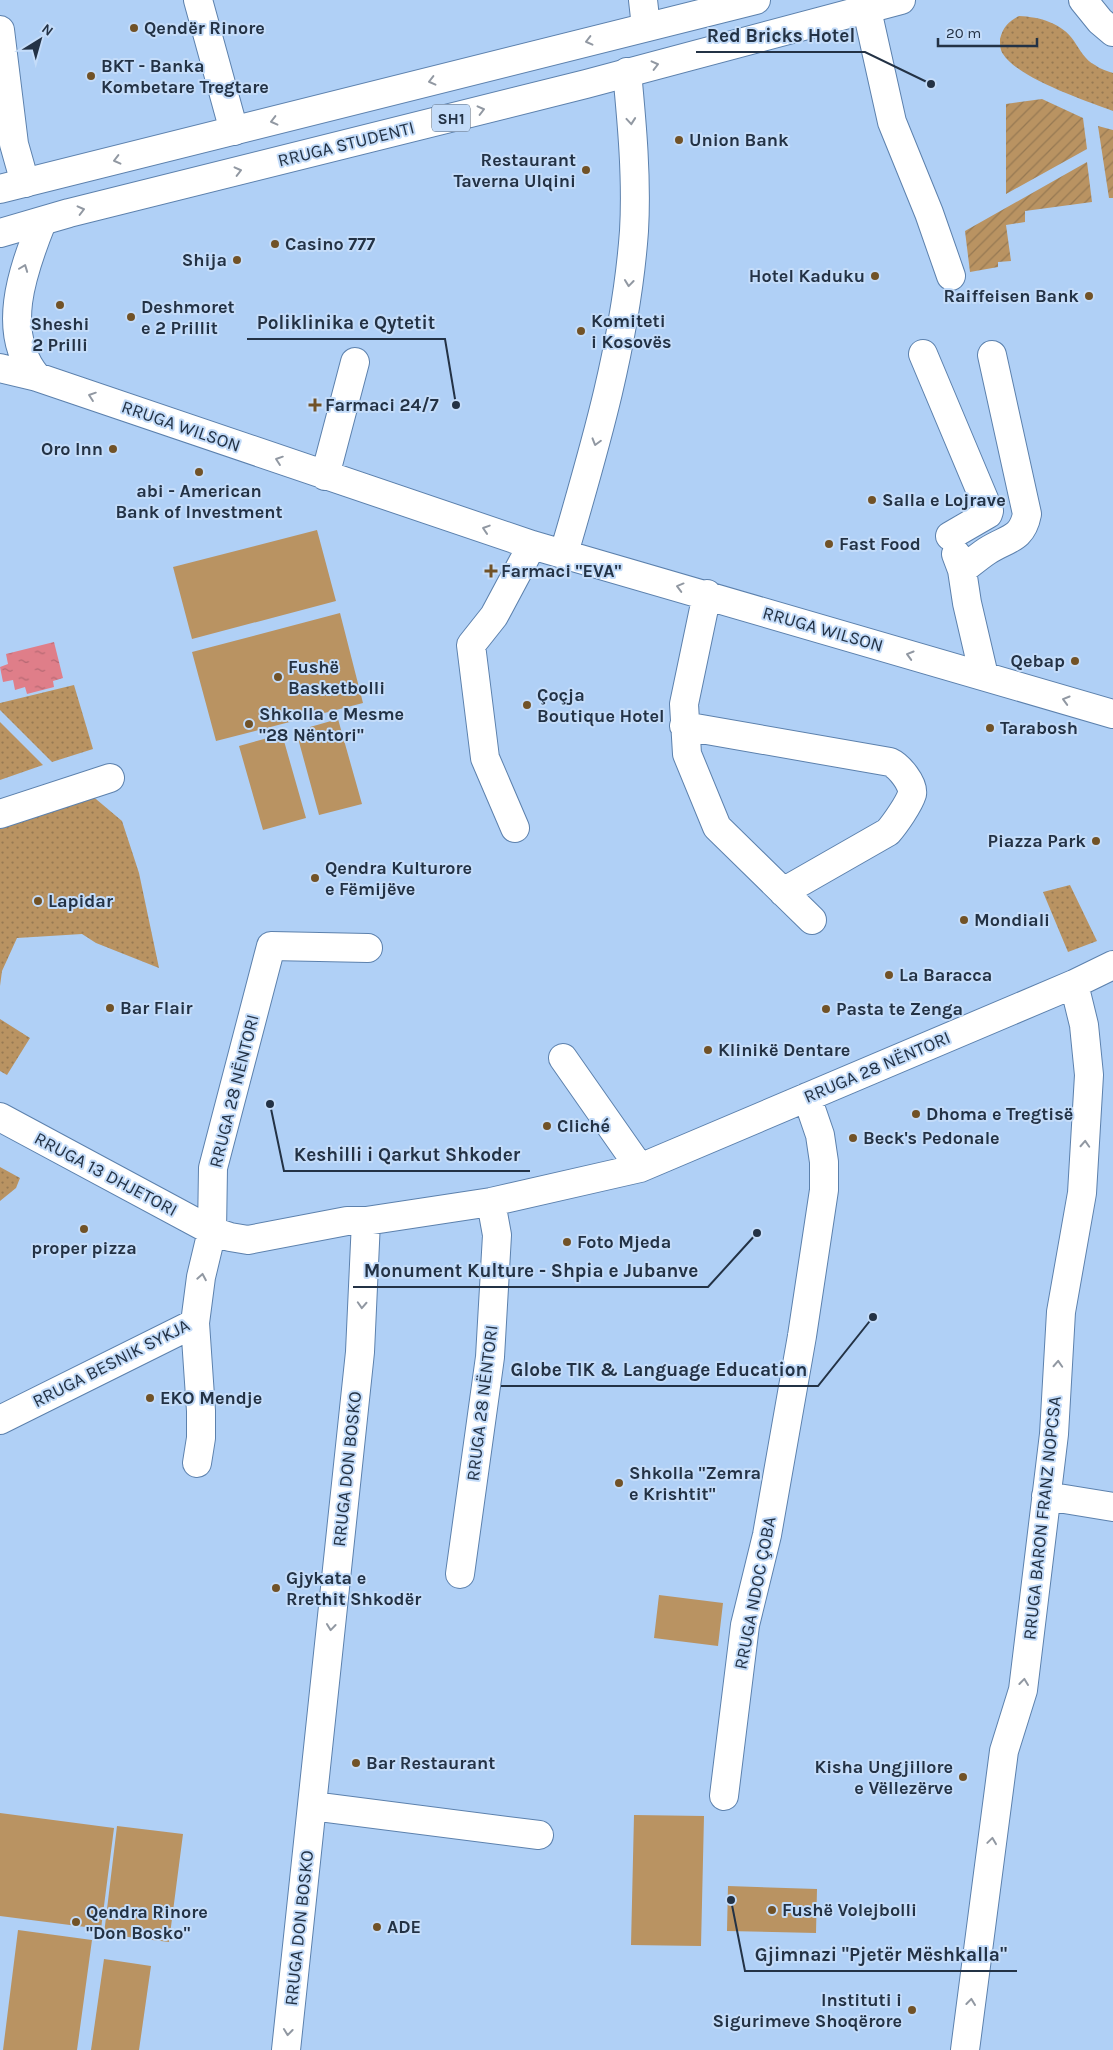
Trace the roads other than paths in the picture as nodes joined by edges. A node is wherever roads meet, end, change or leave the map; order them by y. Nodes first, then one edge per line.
1 (198, 0) edge
2 (643, 0) edge
3 (756, 0) edge
4 (901, 0) edge
5 (1083, 0) edge
6 (867, 10) junction
7 (646, 27) junction
8 (0, 30) edge
9 (1113, 32) edge
10 (626, 72) junction
11 (234, 131) junction
12 (12, 186) edge
13 (42, 222) junction
14 (0, 233) edge
15 (951, 276) dead end
16 (923, 354) dead end
17 (992, 355) dead end
18 (355, 362) dead end
19 (0, 368) edge
20 (37, 377) junction
21 (325, 476) junction
22 (532, 545) junction
23 (564, 553) junction
24 (962, 570) junction
25 (708, 594) junction
26 (984, 676) junction
27 (1113, 714) edge
28 (684, 726) junction
29 (110, 778) dead end
30 (0, 814) edge
31 (516, 828) dead end
32 (783, 892) junction
33 (812, 920) dead end
34 (368, 948) dead end
35 (1113, 965) edge
36 (1074, 984) junction
37 (563, 1058) dead end
38 (807, 1097) junction
39 (0, 1117) edge
40 (640, 1168) junction
41 (491, 1202) junction
42 (366, 1221) junction
43 (212, 1231) junction
44 (195, 1323) junction
45 (0, 1420) edge
46 (197, 1463) dead end
47 (1046, 1496) junction
48 (1113, 1507) edge
49 (460, 1574) dead end
50 (724, 1796) dead end
51 (312, 1806) junction
52 (539, 1835) dead end
53 (286, 2050) edge
54 (965, 2050) edge

1 - 11 street
2 - 7 street
3 - 7 street, SH1
4 - 6 street, RRUGA STUDENTI / SH1
5 - 9 street
10 -> 6 street, RRUGA STUDENTI / SH1
6 - 15 street
7 -> 11 street, SH1
8 - 12 street
13 -> 10 street, RRUGA STUDENTI / SH1
10 -> 23 street
11 -> 12 street, SH1
13 - 14 street, RRUGA STUDENTI / SH1
20 -> 13 street
16 - 24 street
17 - 24 street
18 - 21 street
19 - 20 street
21 -> 20 street, RRUGA WILSON
22 -> 21 street, RRUGA WILSON
22 - 23 street, RRUGA WILSON
22 - 31 street
25 -> 23 street, RRUGA WILSON
24 - 26 street
26 -> 25 street, RRUGA WILSON
25 - 28 street
27 -> 26 street, RRUGA WILSON
28 - 32 street
28 - 32 street
29 - 30 street
32 - 33 street
34 - 43 street, RRUGA 28 NËNTORI
35 - 36 street, RRUGA 28 NËNTORI
36 - 38 street, RRUGA 28 NËNTORI
47 -> 36 street, RRUGA BARON FRANZ NOPCSA
37 - 40 street
38 - 40 street, RRUGA 28 NËNTORI
38 - 50 street, RRUGA NDOC ÇOBA
39 - 43 street, RRUGA 13 DHJETORI
40 - 41 street, RRUGA 28 NËNTORI
41 - 42 street, RRUGA 28 NËNTORI
41 - 49 street, RRUGA 28 NËNTORI
42 - 43 street, RRUGA 28 NËNTORI
42 -> 51 street, RRUGA DON BOSKO
44 -> 43 street, RRUGA BESNIK SYKJA
44 - 45 street, RRUGA BESNIK SYKJA
44 - 46 street
47 - 48 street
54 -> 47 street, RRUGA BARON FRANZ NOPCSA
51 - 52 street
51 -> 53 street, RRUGA DON BOSKO

